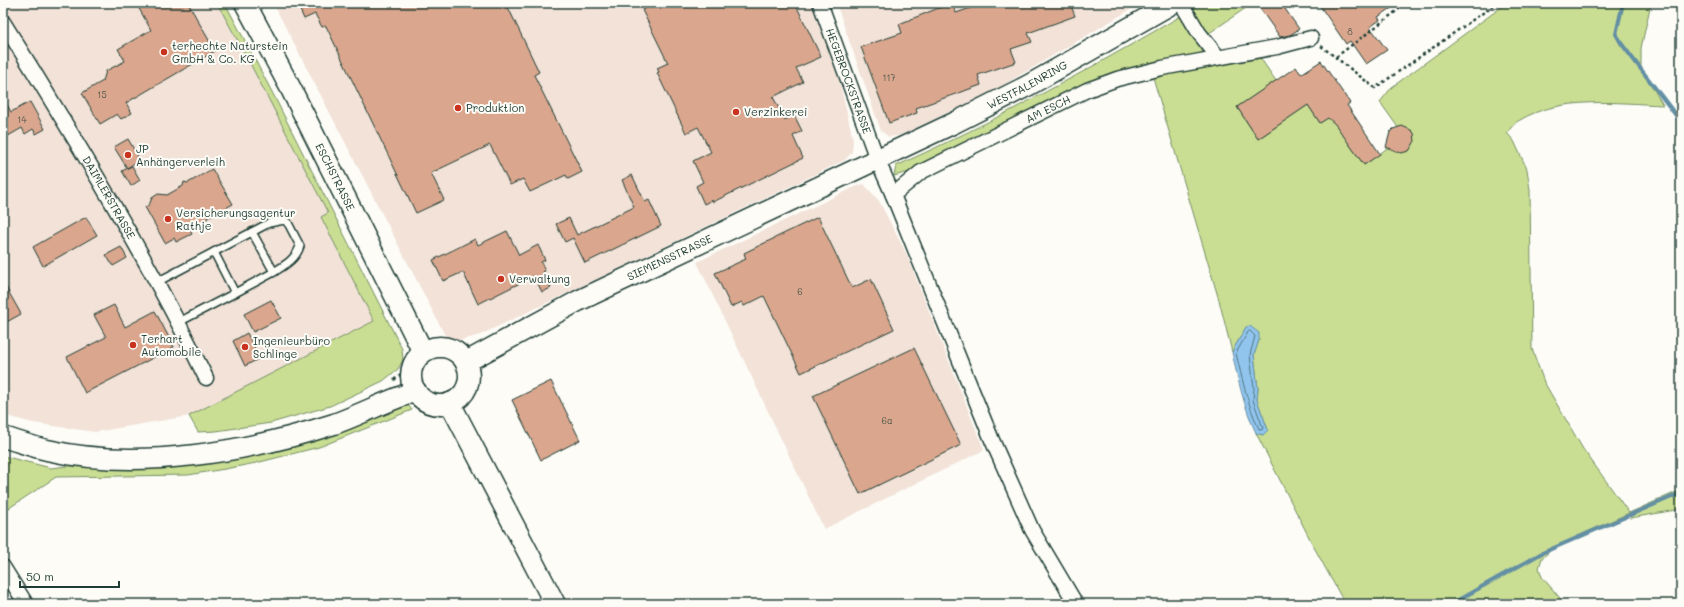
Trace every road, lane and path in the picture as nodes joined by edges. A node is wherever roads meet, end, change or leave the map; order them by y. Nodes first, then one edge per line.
1 (245, 3) edge
2 (820, 3) edge
3 (1173, 3) edge
4 (1182, 3) edge
5 (1407, 3) edge
6 (1495, 3) edge
7 (3, 22) edge
8 (1311, 38) joint
9 (1218, 57) junction
10 (1336, 58) junction
11 (877, 159) junction
12 (893, 195) junction
13 (252, 232) junction
14 (214, 252) junction
15 (274, 272) junction
16 (157, 282) junction
17 (235, 293) junction
18 (179, 322) junction
19 (422, 349) junction
20 (469, 361) junction
21 (402, 373) junction
22 (206, 378) dead end
23 (404, 390) junction
24 (452, 407) junction
25 (3, 437) edge
26 (3, 567) edge
27 (26, 604) edge
28 (555, 604) edge
29 (1076, 604) edge

1 - 19 street, ESCHSTRASSE
2 - 11 street, HEGEBROCKSTRASSE
3 - 11 street, WESTFALENRING
4 - 9 street
5 - 10 path
6 - 10 path
7 - 16 street, DAIMLERSTRASSE
8 - 9 street, AM ESCH
8 - 10 path
9 - 12 street, AM ESCH
11 - 12 street, HEGEBROCKSTRASSE
11 - 20 street, SIEMENSSTRASSE
12 - 29 street, HEGEBROCKSTRASSE
13 - 14 lane
13 - 15 lane
13 - 15 lane
14 - 16 lane
14 - 17 lane
15 - 17 lane
16 - 18 street, DAIMLERSTRASSE
17 - 18 lane
18 - 22 street, DAIMLERSTRASSE
19 - 20 street
19 - 20 path
19 - 21 path
19 - 23 street
20 - 24 street
20 - 24 path
21 - 23 path
21 - 23 path
23 - 24 street
23 - 24 path
23 - 25 street
24 - 28 street
26 - 27 street

